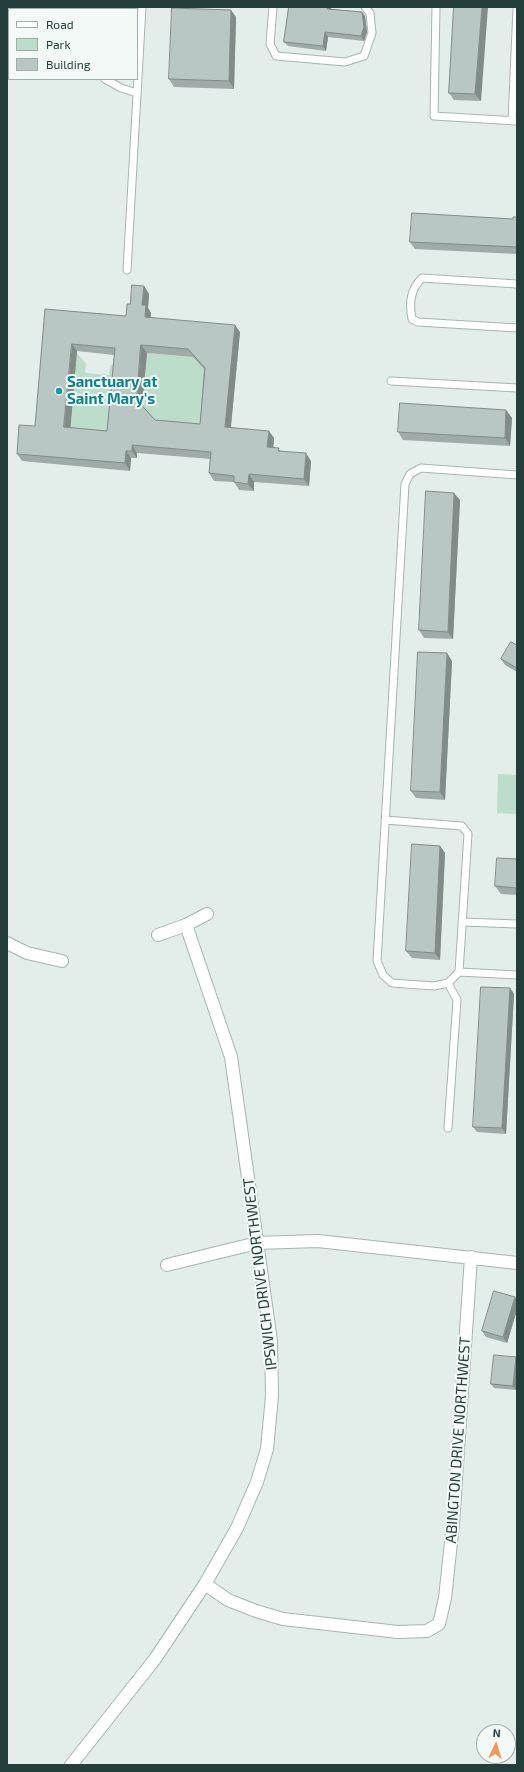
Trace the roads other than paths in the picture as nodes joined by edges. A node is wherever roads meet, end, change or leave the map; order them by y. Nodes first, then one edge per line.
1 (142, 7) edge
2 (273, 7) edge
3 (365, 7) edge
4 (436, 7) edge
5 (517, 9) edge
6 (138, 76) edge
7 (107, 80) edge
8 (138, 80) edge
9 (137, 93) junction
10 (514, 121) edge
11 (127, 270) dead end
12 (517, 284) edge
13 (517, 328) edge
14 (390, 381) dead end
15 (517, 388) edge
16 (517, 475) edge
17 (385, 820) junction
18 (207, 914) dead end
19 (462, 922) junction
20 (517, 924) edge
21 (186, 925) junction
22 (158, 935) dead end
23 (7, 943) edge
24 (62, 961) dead end
25 (459, 972) junction
26 (517, 975) edge
27 (448, 983) junction
28 (448, 1128) dead end
29 (257, 1243) junction
30 (471, 1257) junction
31 (517, 1263) edge
32 (167, 1265) dead end
33 (204, 1584) junction
34 (77, 1763) edge

1 - 6 lane
2 - 3 lane
4 - 10 lane
5 - 10 lane
7 - 9 lane
8 - 9 lane
9 - 11 lane
12 - 13 lane
14 - 15 lane
16 - 17 lane
17 - 19 lane
17 - 27 lane
18 - 21 street
19 - 20 lane
19 - 25 lane
21 - 22 street
21 - 29 street, IPSWICH DRIVE NORTHWEST
23 - 24 street
25 - 26 lane
25 - 27 lane
27 - 28 lane
29 - 30 street
29 - 32 street
29 - 33 street, IPSWICH DRIVE NORTHWEST
30 - 31 street
30 - 33 street, ABINGTON DRIVE NORTHWEST
33 - 34 street, IPSWICH DRIVE NORTHWEST

